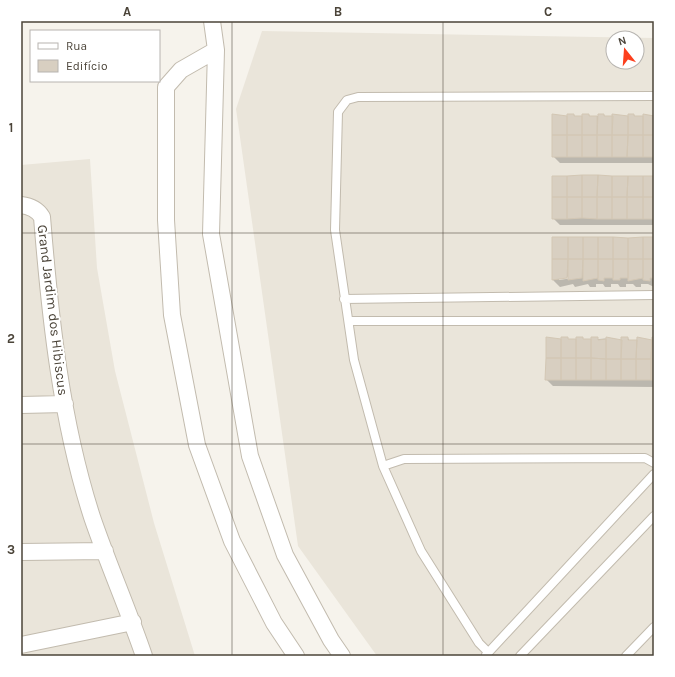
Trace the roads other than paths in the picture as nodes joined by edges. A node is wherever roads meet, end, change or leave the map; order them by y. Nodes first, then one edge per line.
1 (212, 21) edge
2 (216, 50) junction
3 (654, 96) edge
4 (21, 205) edge
5 (654, 295) edge
6 (344, 299) junction
7 (349, 321) junction
8 (654, 321) edge
9 (65, 404) junction
10 (21, 405) edge
11 (654, 463) edge
12 (383, 466) junction
13 (654, 474) edge
14 (654, 516) edge
15 (105, 551) junction
16 (21, 552) edge
17 (133, 622) junction
18 (654, 627) edge
19 (21, 645) edge
20 (487, 654) edge
21 (144, 656) edge
22 (296, 656) edge
23 (342, 656) edge
24 (520, 656) edge
25 (626, 656) edge

1 - 2 street
2 - 22 street
2 - 23 street
3 - 6 lane
4 - 9 street, Grand Jardim dos Hibiscus
5 - 6 lane
6 - 7 lane
7 - 8 lane
7 - 12 lane
9 - 10 street, Grand Jardim dos Hibiscus
9 - 15 street, Grand Jardim dos Hibiscus
11 - 12 lane
12 - 20 lane
13 - 20 lane
14 - 24 lane
15 - 16 street
15 - 17 street, Grand Jardim dos Hibiscus
17 - 19 street
17 - 21 street, Grand Jardim dos Hibiscus
18 - 25 lane

